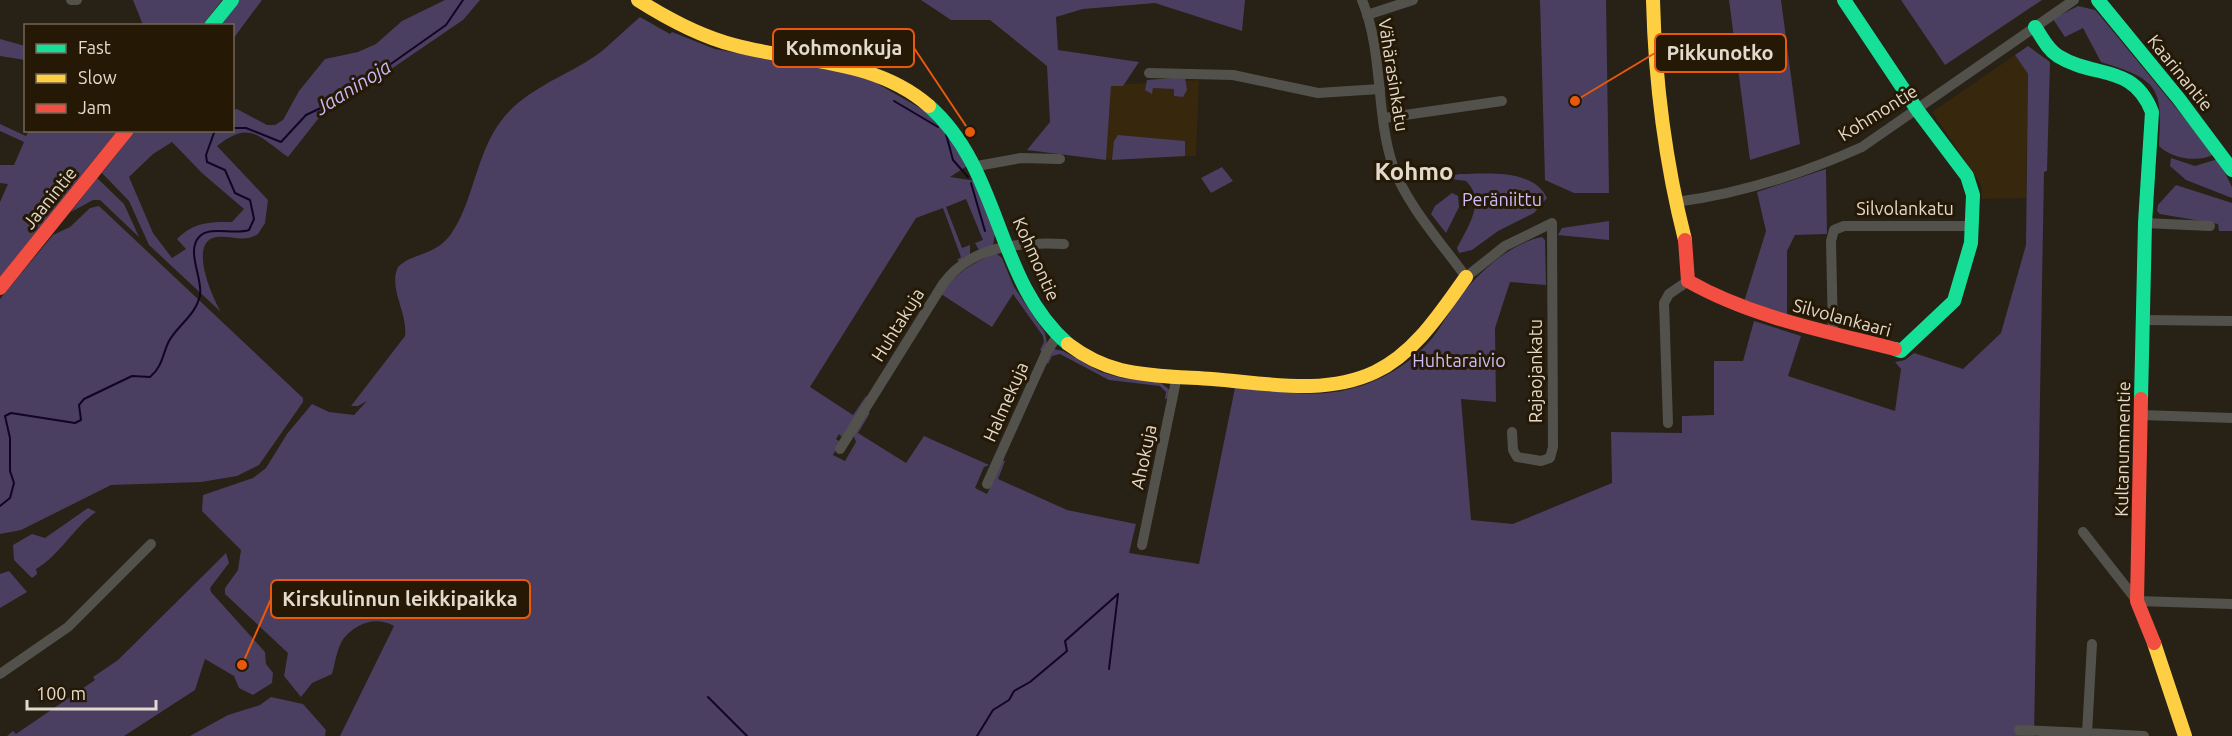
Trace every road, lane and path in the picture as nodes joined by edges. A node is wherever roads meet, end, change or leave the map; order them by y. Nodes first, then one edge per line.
1 (71, 0) edge
2 (77, 0) edge
3 (232, 0) edge
4 (638, 0) edge
5 (1362, 0) edge
6 (1413, 0) edge
7 (1653, 0) edge
8 (1844, 0) edge
9 (2074, 0) edge
10 (2098, 0) edge
11 (1367, 15) junction
12 (214, 24) edge
13 (2035, 27) junction
14 (1149, 73) dead end
15 (1380, 89) junction
16 (1502, 101) dead end
17 (1918, 111) junction
18 (1384, 118) junction
19 (125, 132) edge
20 (1060, 159) dead end
21 (977, 166) junction
22 (2232, 170) edge
23 (1676, 202) junction
24 (1552, 223) joint
25 (2145, 223) junction
26 (1973, 226) junction
27 (2210, 226) dead end
28 (1008, 244) junction
29 (1064, 244) dead end
30 (1466, 277) junction
31 (1689, 281) junction
32 (0, 288) edge
33 (2144, 320) junction
34 (2232, 321) edge
35 (1833, 334) junction
36 (1058, 335) junction
37 (1177, 376) junction
38 (2142, 415) junction
39 (2232, 418) edge
40 (1668, 423) dead end
41 (1512, 432) dead end
42 (840, 450) dead end
43 (987, 484) dead end
44 (2083, 532) dead end
45 (151, 544) dead end
46 (1142, 545) dead end
47 (2137, 601) junction
48 (2232, 604) edge
49 (2092, 644) dead end
50 (0, 674) edge
51 (2019, 730) dead end
52 (2087, 735) edge
53 (2144, 736) edge
54 (2185, 736) edge

1 - 2 street
3 - 12 street
4 - 21 street, Kohmontie
5 - 11 street, Vähärasinkatu
6 - 11 street
7 - 23 street
8 - 17 street, Silvolankaari
9 - 13 street, Kohmontie
10 - 22 street, Kaarinantie
11 - 15 street, Vähärasinkatu
13 - 17 street, Kohmontie
13 - 25 street, Kultanummentie
14 - 15 street
15 - 18 street, Vähärasinkatu
16 - 18 street
17 - 23 street, Kohmontie
17 - 26 street, Silvolankaari
18 - 30 street, Vähärasinkatu
19 - 32 street, Jaanintie
20 - 21 street
21 - 28 street, Kohmontie
23 - 31 street
24 - 30 street, Kohmontie
24 - 41 street, Rajaojankatu
25 - 27 street
25 - 33 street, Kultanummentie
26 - 35 street, Silvolankaari
26 - 35 street, Silvolankatu
28 - 29 street
28 - 36 street, Kohmontie
28 - 42 street, Huhtakuja
30 - 37 street, Kohmontie
31 - 35 street, Silvolankaari
31 - 40 street
33 - 34 street
33 - 38 street, Kultanummentie
36 - 37 street, Kohmontie
36 - 43 street, Halmekuja
37 - 46 street, Ahokuja
38 - 39 street
38 - 47 street, Kultanummentie
44 - 47 street
45 - 50 street
47 - 48 street
47 - 54 street, Kultanummentie
49 - 52 street
51 - 52 street
52 - 53 street

